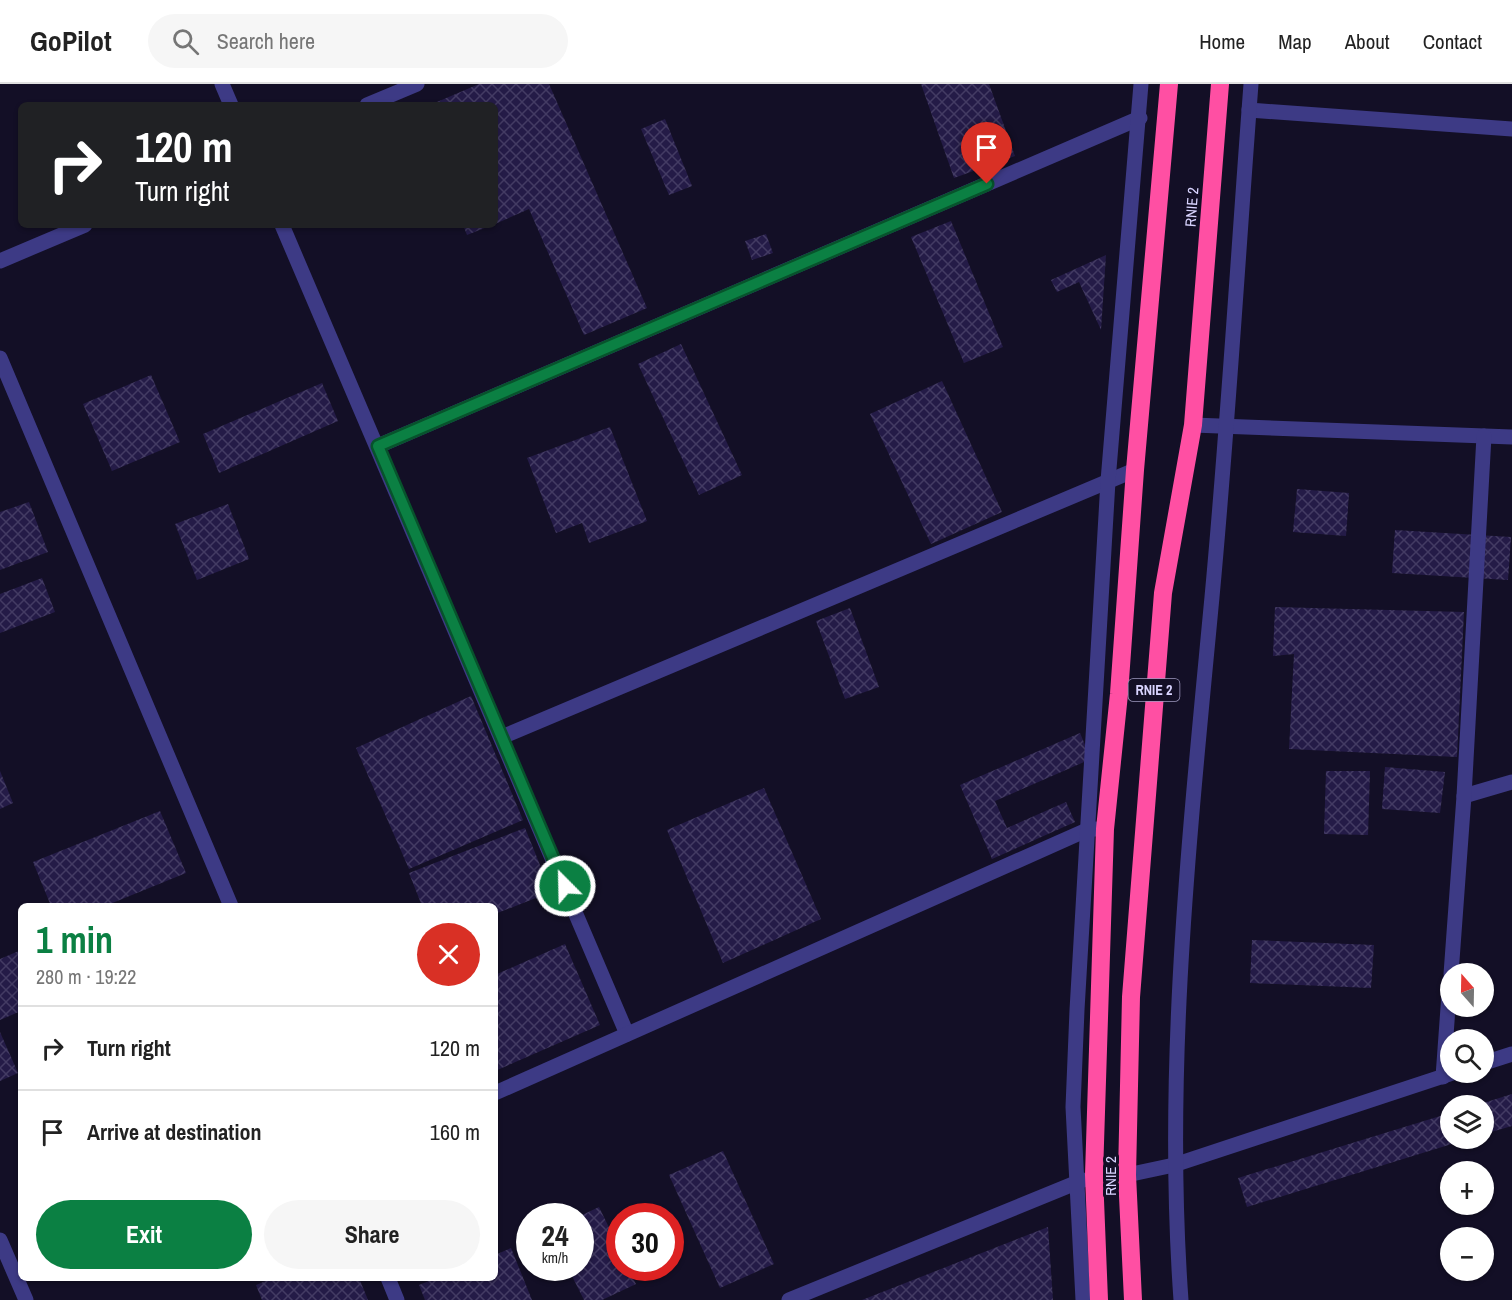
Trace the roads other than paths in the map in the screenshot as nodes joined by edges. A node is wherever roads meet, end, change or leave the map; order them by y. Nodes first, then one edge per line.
1 (222, 84) edge
2 (417, 84) edge
3 (1141, 84) edge
4 (1168, 84) edge
5 (1220, 84) edge
6 (1251, 84) edge
7 (230, 102) edge
8 (374, 102) edge
9 (1249, 110) junction
10 (1140, 118) junction
11 (1512, 129) edge
12 (78, 228) edge
13 (283, 228) edge
14 (0, 261) edge
15 (0, 358) edge
16 (1193, 425) junction
17 (1228, 428) junction
18 (1484, 436) junction
19 (1512, 437) edge
20 (378, 446) junction
21 (1135, 470) junction
22 (1108, 481) junction
23 (502, 737) junction
24 (1512, 782) edge
25 (1464, 795) junction
26 (1097, 829) junction
27 (230, 903) edge
28 (1452, 963) edge
29 (627, 1034) junction
30 (1512, 1054) edge
31 (1494, 1060) edge
32 (1440, 1078) edge
33 (498, 1092) edge
34 (1174, 1165) junction
35 (1094, 1175) junction
36 (1127, 1175) junction
37 (1076, 1183) junction
38 (0, 1240) edge
39 (389, 1281) edge
40 (26, 1300) edge
41 (397, 1300) edge
42 (789, 1300) edge
43 (1083, 1300) edge
44 (1099, 1300) edge
45 (1133, 1300) edge
46 (1181, 1300) edge

1 - 7 street
2 - 8 street
3 - 10 street
4 - 21 highway, RNIE 2 / RNIE 2
5 - 16 highway, RNIE 2 / RNIE 2
6 - 9 street
9 - 11 street
9 - 17 street
10 - 20 street
10 - 22 street
12 - 14 street
13 - 20 street
15 - 27 street
16 - 17 street
16 - 36 highway, RNIE 2 / RNIE 2
17 - 18 street
17 - 34 street
18 - 19 street
18 - 25 street
20 - 23 street
21 - 22 street
21 - 26 highway, RNIE 2 / RNIE 2
22 - 23 street
22 - 26 street
23 - 29 street
24 - 25 street
25 - 28 street
26 - 29 street
26 - 35 highway, RNIE 2 / RNIE 2
26 - 37 street
29 - 33 street
30 - 31 street
32 - 34 street
34 - 36 street
34 - 46 street
35 - 37 street
35 - 44 highway, RNIE 2 / RNIE 2
36 - 45 highway, RNIE 2 / RNIE 2
37 - 42 street
37 - 43 street
38 - 40 street
39 - 41 street

